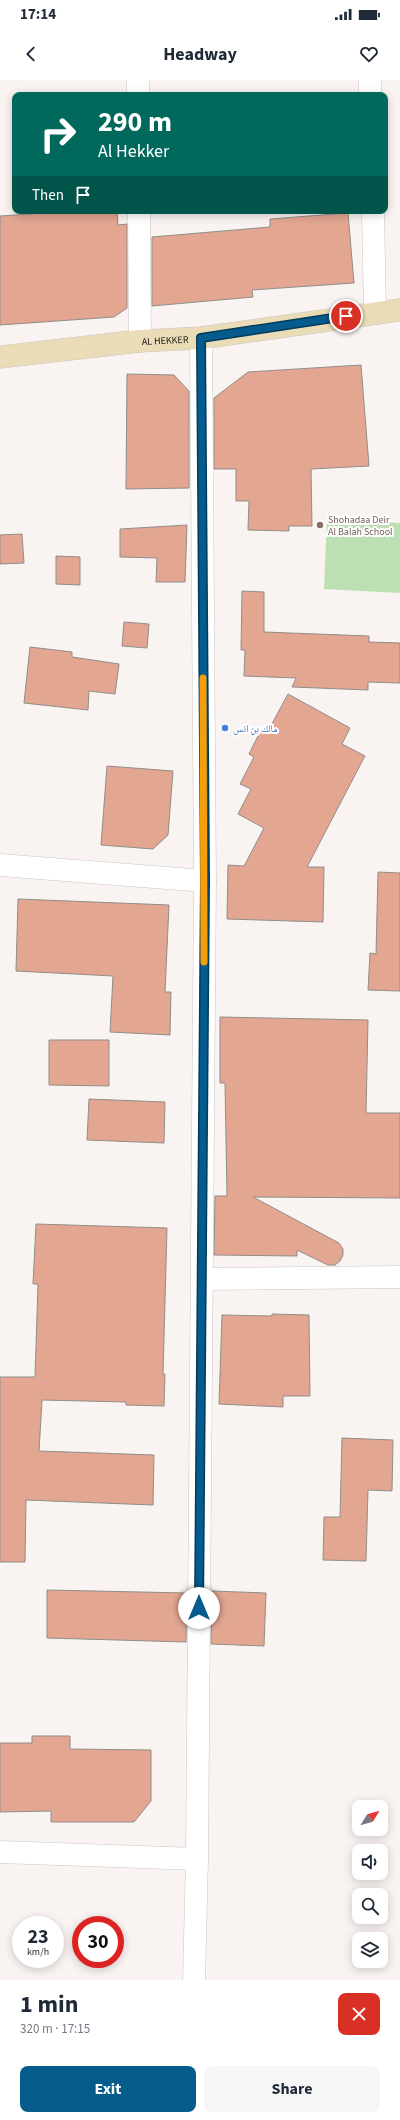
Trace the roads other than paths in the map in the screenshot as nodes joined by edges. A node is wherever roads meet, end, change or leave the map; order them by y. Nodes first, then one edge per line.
1 (138, 80) edge
2 (370, 80) edge
3 (138, 92) edge
4 (370, 92) edge
5 (139, 214) edge
6 (373, 214) edge
7 (400, 310) edge
8 (376, 312) junction
9 (201, 338) junction
10 (140, 341) junction
11 (0, 357) edge
12 (0, 866) edge
13 (205, 881) junction
14 (400, 1277) edge
15 (202, 1279) junction
16 (0, 1852) edge
17 (197, 1859) junction
18 (194, 1980) edge

1 - 3 street
2 - 4 street
5 - 10 street
6 - 8 street
7 - 8 street, AL HEKKER
8 - 9 street, AL HEKKER
9 - 10 street, AL HEKKER
9 - 13 street
10 - 11 street, AL HEKKER
12 - 13 street
13 - 15 street
14 - 15 street
15 - 17 street
16 - 17 street
17 - 18 street

